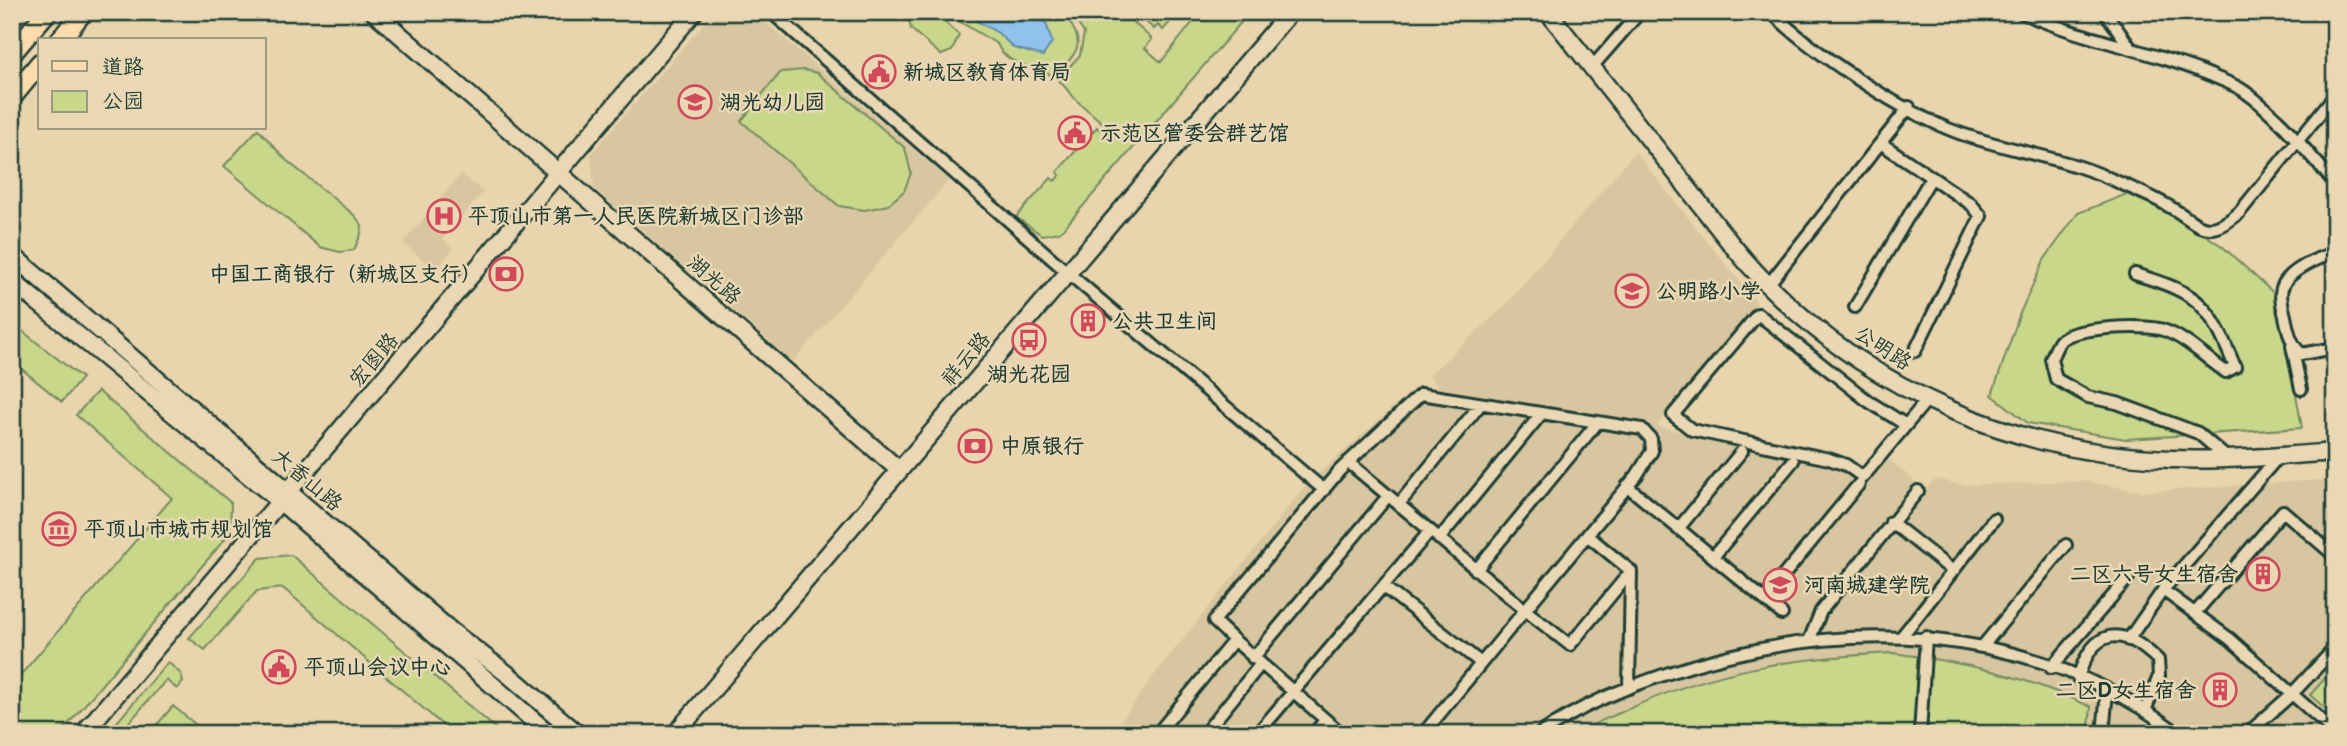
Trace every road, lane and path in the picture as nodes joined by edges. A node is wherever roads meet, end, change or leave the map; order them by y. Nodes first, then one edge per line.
1 (47, 12) edge
2 (83, 12) edge
3 (374, 12) edge
4 (771, 12) edge
5 (1290, 12) edge
6 (1548, 12) edge
7 (1640, 12) edge
8 (1771, 12) edge
9 (2021, 12) edge
10 (2105, 12) edge
11 (690, 14) edge
12 (62, 38) edge
13 (2131, 48) junction
14 (12, 53) edge
15 (38, 65) edge
16 (1592, 67) junction
17 (2335, 95) edge
18 (12, 96) edge
19 (1909, 107) junction
20 (2297, 141) junction
21 (1882, 144) junction
22 (558, 172) junction
23 (1931, 178) junction
24 (2335, 183) edge
25 (2335, 253) edge
26 (12, 255) edge
27 (1067, 272) junction
28 (2135, 274) dead end
29 (12, 281) edge
30 (1768, 285) junction
31 (1855, 307) dead end
32 (2292, 346) junction
33 (2335, 348) edge
34 (1915, 351) dead end
35 (2301, 388) dead end
36 (1927, 400) junction
37 (1480, 405) junction
38 (1542, 413) junction
39 (1598, 422) junction
40 (1906, 425) junction
41 (1742, 452) dead end
42 (2335, 452) edge
43 (2279, 456) junction
44 (2225, 457) junction
45 (1793, 461) dead end
46 (1348, 462) junction
47 (899, 470) junction
48 (1858, 484) dead end
49 (1627, 486) junction
50 (1324, 490) junction
51 (1918, 491) dead end
52 (1388, 496) junction
53 (285, 497) junction
54 (1399, 505) junction
55 (1994, 519) dead end
56 (1891, 523) junction
57 (1678, 529) junction
58 (1434, 535) junction
59 (1587, 535) junction
60 (2066, 545) dead end
61 (2335, 556) edge
62 (1713, 558) junction
63 (1476, 570) junction
64 (1631, 571) junction
65 (1953, 571) junction
66 (2128, 579) dead end
67 (1384, 587) junction
68 (2163, 590) junction
69 (1764, 599) junction
70 (1525, 610) junction
71 (2194, 613) junction
72 (1782, 614) dead end
73 (1902, 636) junction
74 (1926, 637) junction
75 (1234, 640) junction
76 (1809, 640) junction
77 (2128, 640) junction
78 (1982, 647) junction
79 (2335, 648) edge
80 (1256, 662) junction
81 (1481, 663) junction
82 (2051, 668) junction
83 (2078, 678) junction
84 (1629, 688) junction
85 (2107, 691) junction
86 (1292, 692) junction
87 (2292, 694) junction
88 (2144, 711) junction
89 (1325, 720) junction
90 (2335, 732) edge
91 (83, 734) edge
92 (549, 734) edge
93 (578, 734) edge
94 (675, 734) edge
95 (1157, 734) edge
96 (1203, 734) edge
97 (1257, 734) edge
98 (1314, 734) edge
99 (1342, 734) edge
100 (1423, 734) edge
101 (1540, 734) edge
102 (1920, 734) edge
103 (2103, 734) edge
104 (2179, 734) edge
105 (2247, 734) edge

1 - 14 main road
2 - 12 main road
3 - 22 street, 湖光路
4 - 27 street
5 - 27 street, 祥云路
6 - 16 street, 公明路
7 - 16 street
8 - 19 street
9 - 13 street
10 - 13 street
11 - 22 street, 宏图路
13 - 20 street
15 - 18 main road
16 - 30 street, 公明路
17 - 20 street
19 - 20 street
19 - 21 street
20 - 24 street
21 - 23 street
21 - 30 street
22 - 47 street, 湖光路
22 - 53 street, 宏图路
23 - 31 street
23 - 34 street
25 - 32 street
26 - 53 street, 大香山路
27 - 47 street, 祥云路
27 - 50 street
28 - 44 street
29 - 53 street, 大香山路
30 - 36 street, 公明路
32 - 33 street
32 - 35 street
36 - 40 street
36 - 44 street, 公明路
37 - 38 street
37 - 46 street
37 - 54 street
38 - 39 street
38 - 58 street
39 - 49 street
39 - 63 street
40 - 40 street
41 - 57 street
42 - 43 street, 公明路
43 - 44 street, 公明路
43 - 68 street
45 - 62 street
46 - 50 street
46 - 52 street
47 - 94 street, 祥云路
48 - 69 street
49 - 57 street
49 - 59 street
50 - 75 street
51 - 56 street
52 - 54 street
52 - 80 street
53 - 91 street, 宏图路
53 - 92 street, 大香山路
53 - 93 street, 大香山路
54 - 58 street
55 - 65 street
56 - 65 street
56 - 76 street
57 - 62 street
58 - 63 street
58 - 67 street
59 - 64 street
59 - 70 street
60 - 78 street
61 - 71 street
62 - 69 street
63 - 70 street
64 - 70 street
64 - 84 street
65 - 73 street
66 - 82 street
67 - 81 street
67 - 86 street
68 - 71 street
68 - 77 street
69 - 72 street
70 - 81 street
71 - 87 street
73 - 74 street
73 - 76 street
74 - 78 street
74 - 102 street
75 - 80 street
75 - 95 street
76 - 84 street
77 - 83 street
77 - 88 street
78 - 82 street
79 - 87 street
80 - 86 street
80 - 96 street
81 - 100 street
82 - 83 street
83 - 85 street
84 - 101 street
85 - 88 street
85 - 103 street
86 - 89 street
86 - 97 street
87 - 90 street
87 - 105 street
88 - 104 street
89 - 98 street
89 - 99 street

